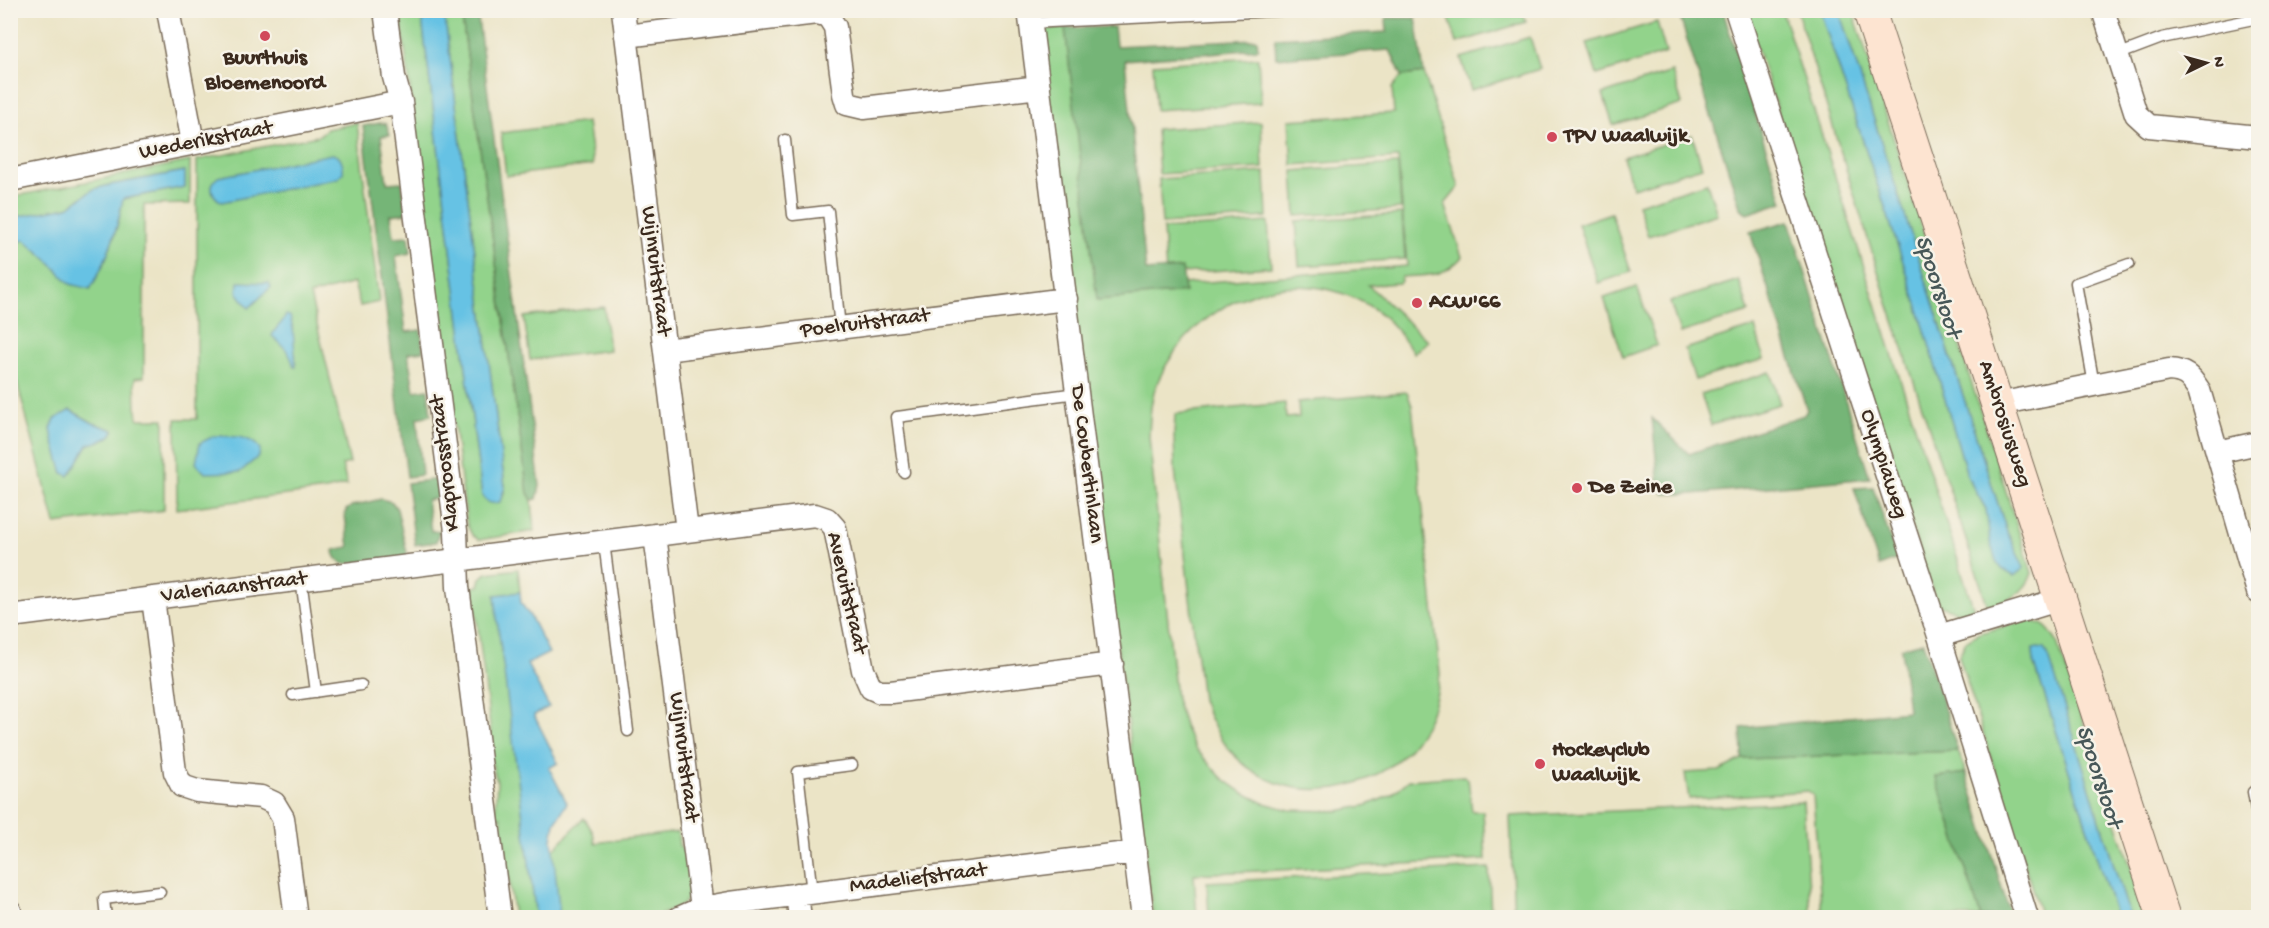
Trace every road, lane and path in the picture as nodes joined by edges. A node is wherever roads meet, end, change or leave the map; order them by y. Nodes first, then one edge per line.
1 (168, 10) edge
2 (386, 10) edge
3 (623, 10) edge
4 (1293, 10) edge
5 (1736, 10) edge
6 (1869, 10) edge
7 (2103, 10) edge
8 (1029, 17) edge
9 (2259, 18) edge
10 (626, 36) junction
11 (2117, 55) junction
12 (1039, 87) junction
13 (401, 102) junction
14 (2259, 137) edge
15 (785, 140) dead end
16 (193, 143) junction
17 (11, 176) edge
18 (2129, 264) dead end
19 (1066, 299) junction
20 (840, 328) junction
21 (665, 350) junction
22 (2094, 385) junction
23 (1077, 393) junction
24 (1998, 404) junction
25 (2259, 443) edge
26 (2217, 452) junction
27 (904, 472) dead end
28 (687, 531) junction
29 (655, 535) junction
30 (604, 542) junction
31 (457, 560) junction
32 (301, 579) junction
33 (2259, 592) edge
34 (153, 598) junction
35 (2061, 599) junction
36 (10, 616) edge
37 (1939, 636) junction
38 (1112, 664) junction
39 (361, 685) dead end
40 (316, 692) junction
41 (293, 695) dead end
42 (627, 730) dead end
43 (852, 765) dead end
44 (2253, 792) dead end
45 (2259, 821) edge
46 (1135, 852) junction
47 (160, 892) dead end
48 (805, 893) junction
49 (702, 908) junction
50 (10, 911) edge
51 (11, 918) edge
52 (106, 918) edge
53 (296, 918) edge
54 (500, 918) edge
55 (679, 918) edge
56 (800, 918) edge
57 (1143, 918) edge
58 (2027, 918) edge
59 (2164, 918) edge

1 - 16 street
2 - 13 street, Klaproosstraat
3 - 10 street, Wijnruitstraat
4 - 8 lane
5 - 37 street, Olympiaweg
6 - 24 main road, Ambrosiusweg
7 - 11 street
8 - 12 street, De Coubertinlaan
9 - 11 lane
10 - 12 street
10 - 21 street, Wijnruitstraat
11 - 14 street
12 - 19 street, De Coubertinlaan
13 - 16 street, Wederikstraat
13 - 31 street, Klaproosstraat
15 - 20 lane
16 - 17 street, Wederikstraat
18 - 22 lane
19 - 20 street, Poelruitstraat
19 - 23 street, De Coubertinlaan
20 - 21 street, Poelruitstraat
21 - 28 street, Wijnruitstraat
22 - 24 street
22 - 26 street
23 - 27 lane
23 - 38 street, De Coubertinlaan
24 - 35 main road, Ambrosiusweg
25 - 26 street
26 - 33 street
28 - 29 street, Averuitstraat
28 - 38 street, Averuitstraat
29 - 30 street, Averuitstraat
29 - 49 street, Wijnruitstraat
30 - 31 street, Averuitstraat
30 - 42 lane
31 - 32 street, Valeriaanstraat
31 - 54 street, Klaproosstraat
32 - 34 street, Valeriaanstraat
32 - 40 lane
34 - 36 street, Valeriaanstraat
34 - 53 street
35 - 37 street
35 - 59 main road, Ambrosiusweg
37 - 58 street, Olympiaweg
38 - 46 street, De Coubertinlaan
39 - 40 lane
40 - 41 lane
43 - 48 lane
44 - 45 lane
46 - 48 street, Madeliefstraat
46 - 57 street, De Coubertinlaan
47 - 52 lane
48 - 49 street, Madeliefstraat
48 - 56 street
49 - 55 street, Madeliefstraat
50 - 51 street

